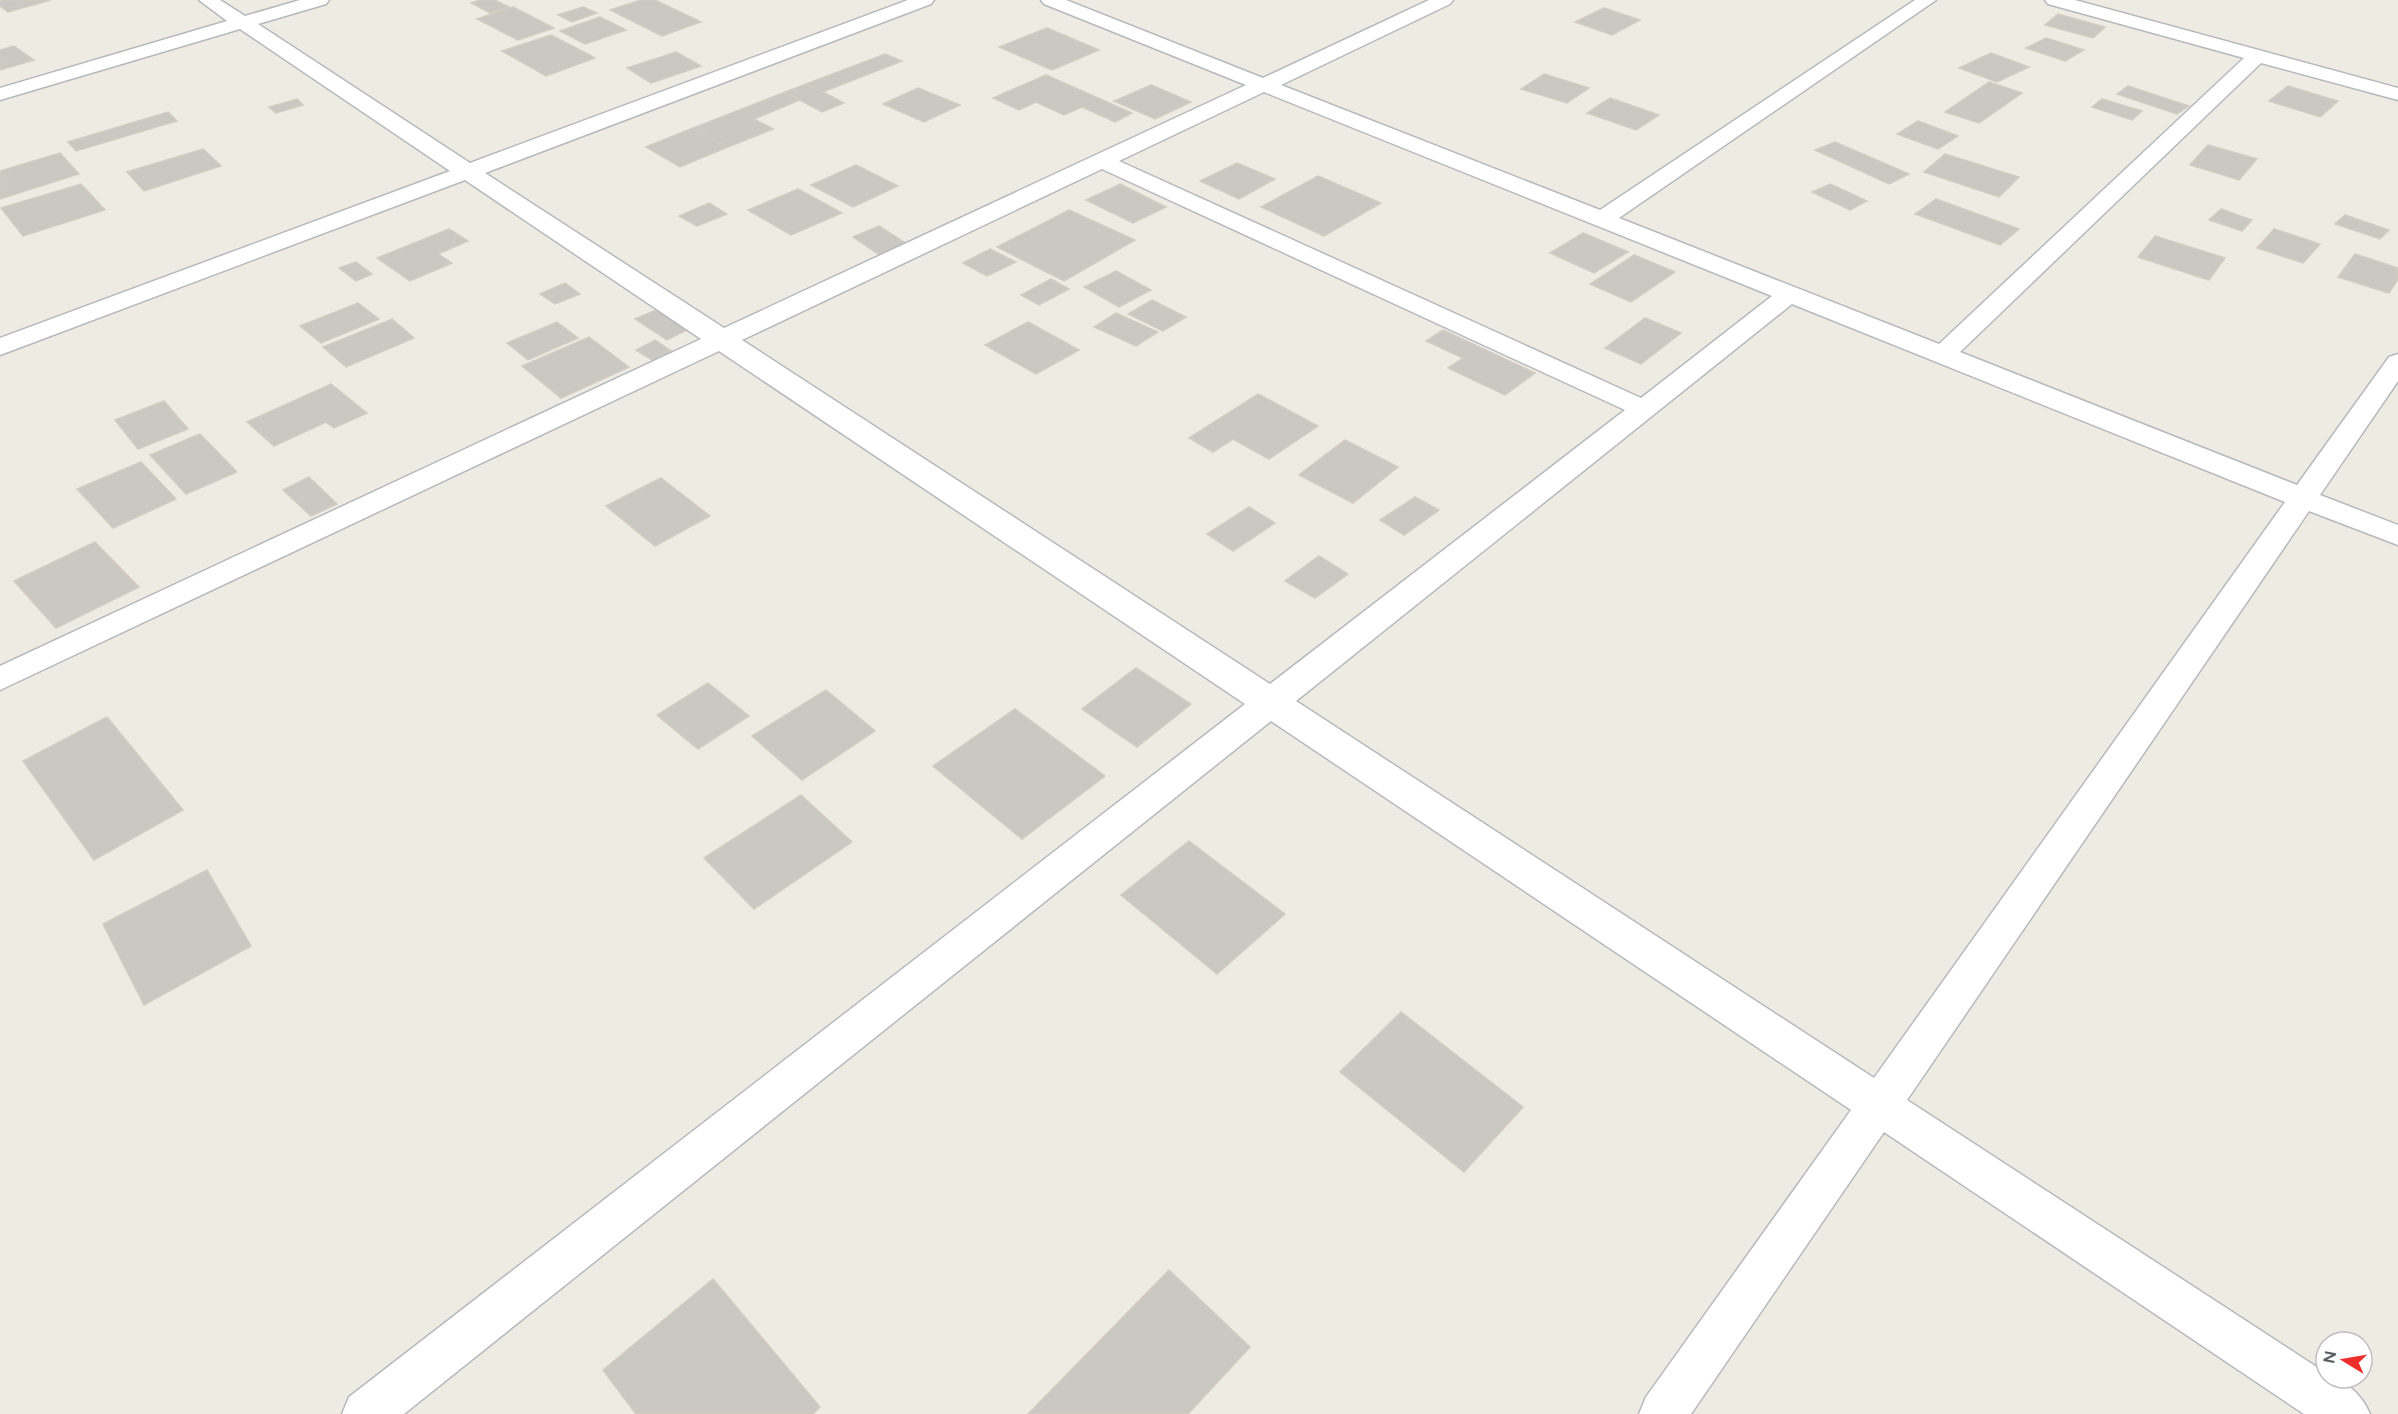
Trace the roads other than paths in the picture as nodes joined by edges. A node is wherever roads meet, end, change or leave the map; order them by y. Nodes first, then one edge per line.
1 (208, 0) edge
2 (320, 0) edge
3 (925, 0) edge
4 (1050, 0) edge
5 (1444, 0) edge
6 (1927, 0) edge
7 (2054, 0) edge
8 (241, 23) junction
9 (2257, 56) junction
10 (1263, 85) junction
11 (0, 94) edge
12 (2398, 94) edge
13 (1101, 161) junction
14 (466, 172) junction
15 (1602, 219) junction
16 (1790, 294) junction
17 (721, 340) junction
18 (0, 347) edge
19 (1942, 355) junction
20 (2398, 362) edge
21 (1644, 409) junction
22 (2302, 498) junction
23 (2398, 536) edge
24 (0, 679) edge
25 (1270, 704) junction
26 (1878, 1104) junction
27 (366, 1414) edge
28 (1663, 1414) edge
29 (2346, 1414) edge

1 - 8 street
2 - 8 street
3 - 14 street
4 - 10 street
5 - 10 street
6 - 15 street
7 - 9 street
8 - 11 street
8 - 14 street
9 - 12 street
9 - 19 street
10 - 13 street
10 - 15 street
13 - 17 street
13 - 21 street
14 - 17 street
14 - 18 street
15 - 16 street
16 - 19 street
16 - 21 street
17 - 24 street
17 - 25 street
19 - 22 street
20 - 22 street
21 - 25 street
22 - 23 street
22 - 26 street
25 - 26 street
25 - 27 street
26 - 28 street
26 - 29 street

